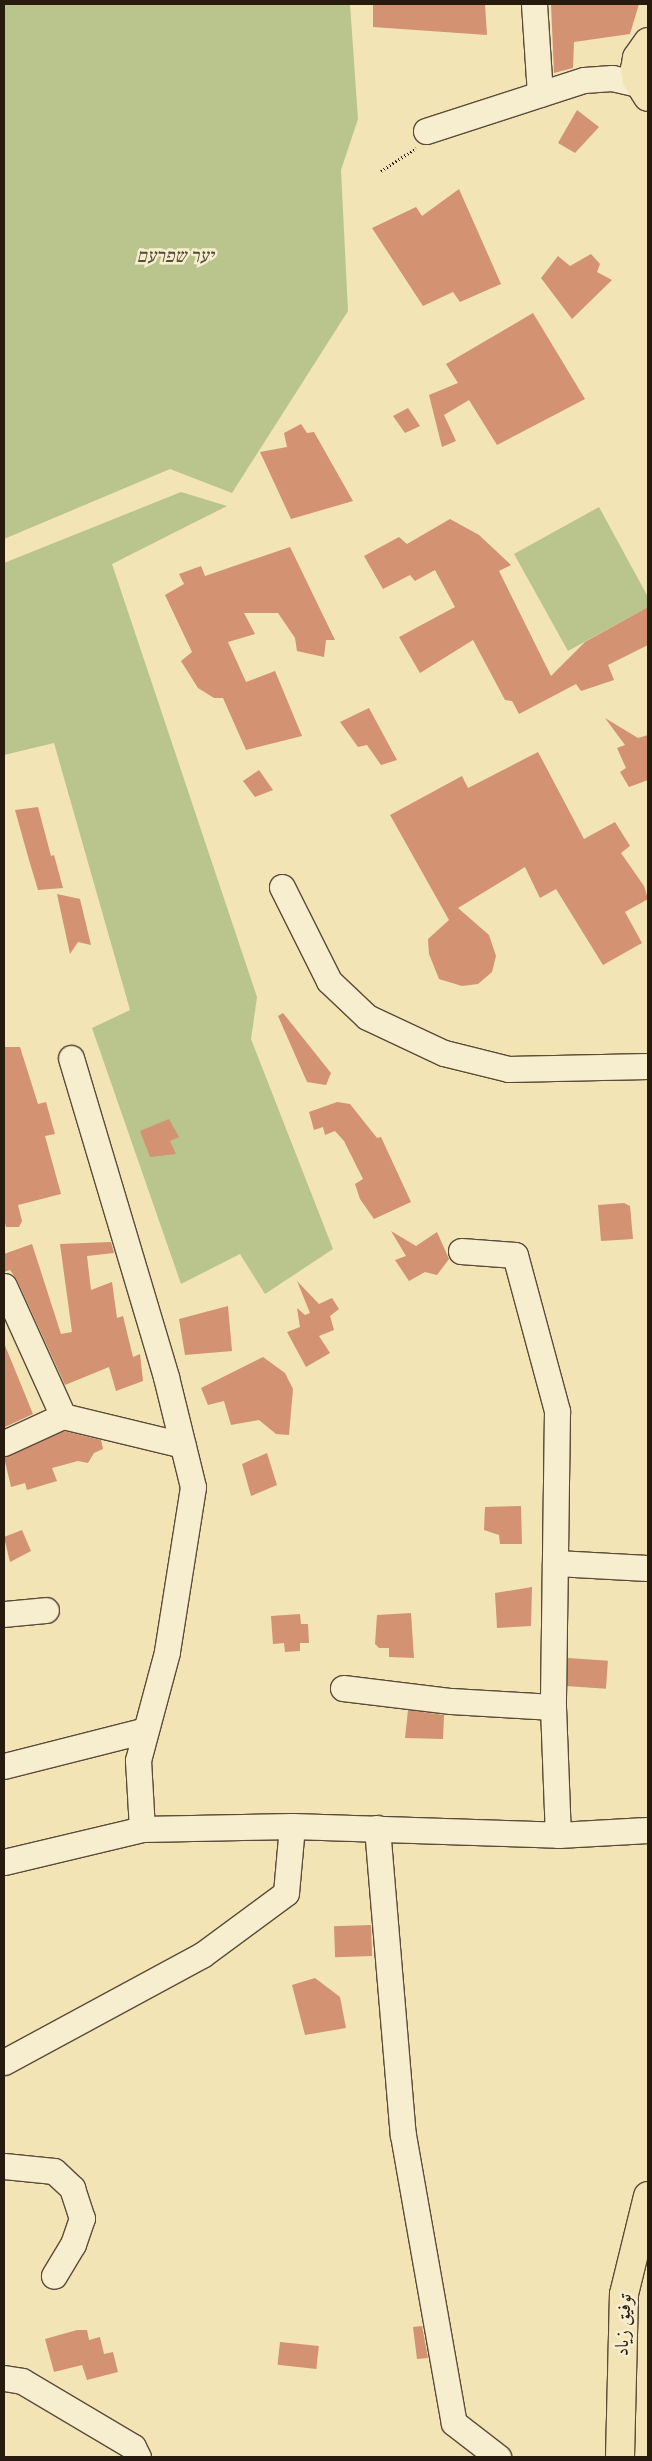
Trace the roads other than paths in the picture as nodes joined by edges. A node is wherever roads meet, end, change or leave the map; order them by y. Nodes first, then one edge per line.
1 (534, 4) edge
2 (645, 45) edge
3 (584, 80) junction
4 (540, 94) junction
5 (644, 94) edge
6 (426, 131) road end
7 (282, 887) dead end
8 (71, 1058) dead end
9 (648, 1066) edge
10 (461, 1252) dead end
11 (4, 1286) edge
12 (63, 1416) junction
13 (4, 1443) edge
14 (183, 1445) junction
15 (555, 1563) junction
16 (648, 1568) edge
17 (46, 1610) dead end
18 (4, 1614) edge
19 (343, 1688) dead end
20 (553, 1707) junction
21 (146, 1730) junction
22 (4, 1766) edge
23 (292, 1826) junction
24 (377, 1828) junction
25 (142, 1830) junction
26 (648, 1830) edge
27 (558, 1835) junction
28 (4, 1862) edge
29 (4, 2062) edge
30 (4, 2166) edge
31 (648, 2196) edge
32 (648, 2266) edge
33 (54, 2276) dead end
34 (4, 2378) edge
35 (138, 2457) edge
36 (498, 2457) edge
37 (620, 2457) edge
38 (636, 2457) edge

1 - 4 street
2 - 3 street
2 - 5 main road
3 - 4 street
3 - 5 street
4 - 6 street
7 - 9 street
8 - 14 street
10 - 15 street
11 - 12 street
12 - 13 street
12 - 14 street
14 - 21 street
15 - 16 street
15 - 20 street
17 - 18 street
19 - 20 street
20 - 27 street
21 - 22 street
21 - 25 street
23 - 24 street
23 - 25 street
23 - 29 street
24 - 27 street
24 - 36 street
25 - 28 street
26 - 27 street
30 - 33 street
31 - 37 main road, توفيق زياد
32 - 38 main road, توفيق زياد
34 - 35 street

